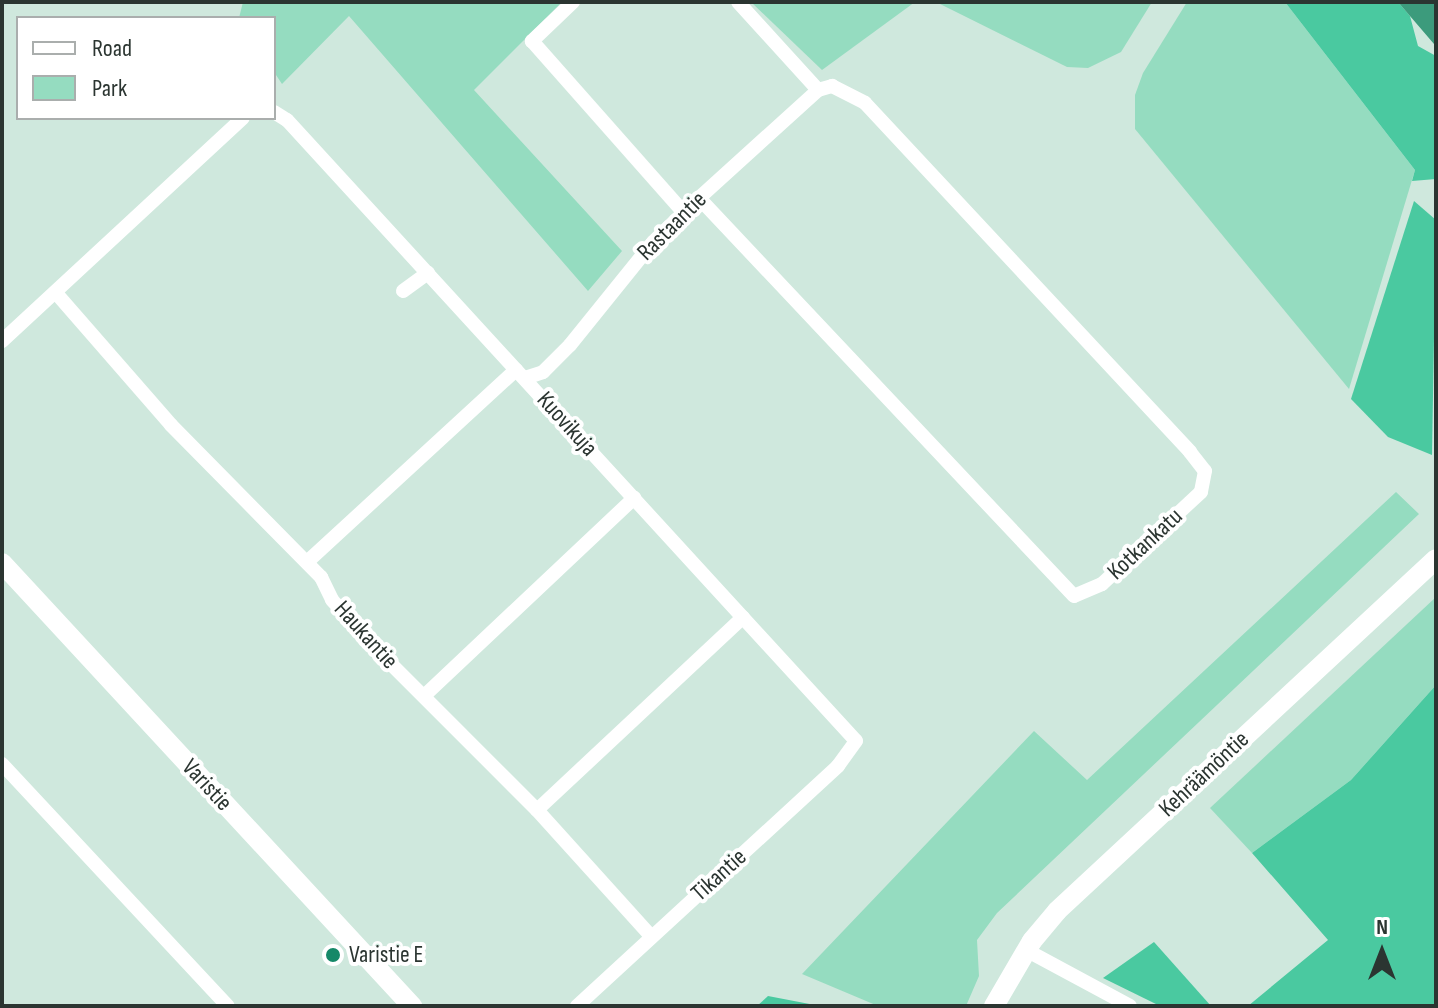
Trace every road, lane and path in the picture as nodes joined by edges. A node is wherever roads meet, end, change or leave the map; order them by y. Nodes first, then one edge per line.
1 (573, 2) edge
2 (738, 2) edge
3 (825, 88) junction
4 (276, 114) edge
5 (241, 120) edge
6 (699, 198) junction
7 (684, 213) junction
8 (428, 273) junction
9 (403, 291) dead end
10 (56, 293) junction
11 (2, 341) edge
12 (521, 374) junction
13 (634, 498) junction
14 (1436, 559) edge
15 (307, 562) junction
16 (2, 563) edge
17 (743, 617) junction
18 (424, 696) junction
19 (856, 741) joint
20 (2, 764) edge
21 (537, 810) junction
22 (651, 936) junction
23 (1026, 950) junction
24 (228, 1006) edge
25 (412, 1006) edge
26 (577, 1006) edge
27 (994, 1006) edge
28 (1130, 1006) edge

1 - 7 street
2 - 3 street
3 - 6 street, Rastaantie
3 - 6 street, Kotkankatu
4 - 8 street, Kuovikuja
5 - 10 street
6 - 7 street, Rastaantie
7 - 12 street, Rastaantie
8 - 9 street
8 - 12 street, Kuovikuja
10 - 11 street
10 - 15 street, Haukantie
12 - 13 street, Kuovikuja
12 - 15 street, Rastaantie
13 - 17 street, Kuovikuja
13 - 18 street
14 - 23 street, Kehräämöntie
15 - 18 street, Haukantie
16 - 25 street, Varistie
17 - 19 street, Kuovikuja
17 - 21 street
18 - 21 street, Haukantie
19 - 22 street, Tikantie
20 - 24 street
21 - 22 street, Haukantie
22 - 26 street, Tikantie
23 - 27 street, Kehräämöntie
23 - 28 street

